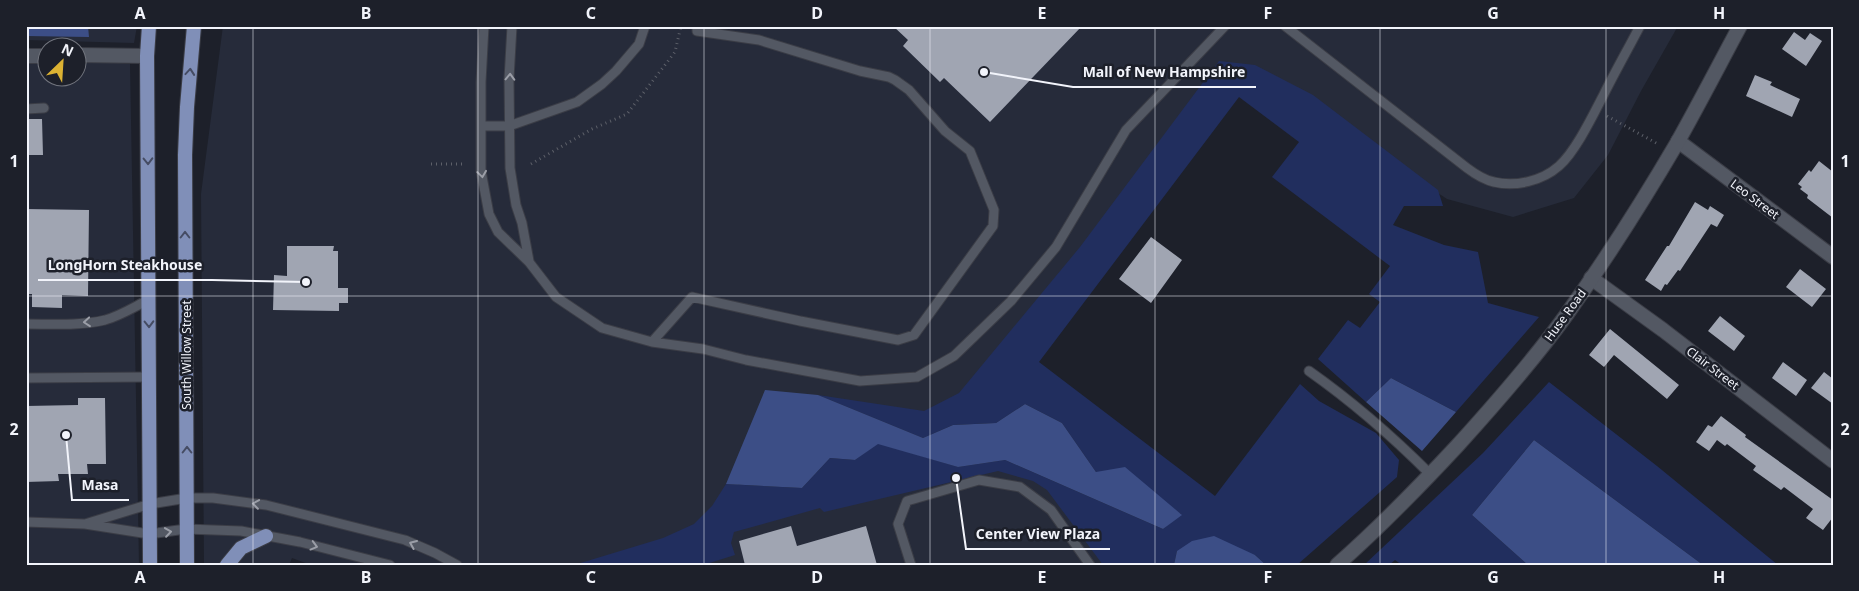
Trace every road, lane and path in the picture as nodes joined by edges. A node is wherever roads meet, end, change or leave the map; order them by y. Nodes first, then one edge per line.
1 (149, 26) edge
2 (194, 26) edge
3 (484, 26) edge
4 (512, 26) edge
5 (645, 26) edge
6 (681, 26) edge
7 (697, 26) edge
8 (1225, 26) edge
9 (1285, 26) edge
10 (1640, 26) edge
11 (1740, 26) edge
12 (88, 55) edge
13 (147, 56) junction
14 (44, 108) dead end
15 (26, 109) edge
16 (1596, 109) junction
17 (481, 126) junction
18 (509, 126) junction
19 (1678, 141) junction
20 (1658, 144) dead end
21 (431, 164) dead end
22 (465, 164) dead end
23 (531, 164) dead end
24 (1833, 257) edge
25 (529, 262) junction
26 (1592, 278) junction
27 (148, 300) junction
28 (26, 324) edge
29 (652, 342) junction
30 (1309, 371) dead end
31 (150, 377) junction
32 (26, 378) edge
33 (1833, 461) edge
34 (1430, 474) junction
35 (187, 498) junction
36 (150, 504) junction
37 (26, 522) edge
38 (85, 524) junction
39 (186, 529) junction
40 (149, 534) junction
41 (266, 536) junction
42 (150, 565) edge
43 (187, 565) edge
44 (226, 565) edge
45 (390, 565) edge
46 (457, 565) edge
47 (911, 565) edge
48 (1090, 565) edge
49 (1337, 565) edge

1 - 13 main road
35 -> 2 main road, South Willow Street
3 - 17 lane
18 -> 4 lane
5 - 18 lane
6 - 23 path
7 - 29 lane
8 - 29 lane
9 - 16 lane
10 - 16 lane
11 - 19 street, Huse Road
12 - 13 street
13 -> 27 main road
14 - 15 lane
16 - 20 path
17 - 18 lane
17 -> 25 lane
18 - 25 lane
19 - 24 street, Leo Street
19 - 26 street, Huse Road
21 - 22 path
25 - 29 lane
26 - 33 street, Clair Street
26 - 34 street, Huse Road
27 -> 28 lane
27 -> 31 main road
30 - 34 lane
31 - 32 lane
31 - 36 main road
34 - 49 street, Huse Road
35 - 36 lane
35 - 39 main road, South Willow Street
46 -> 35 lane
36 - 38 lane
36 - 40 main road
37 - 38 lane
38 - 40 lane
40 -> 39 lane
39 - 41 lane
39 - 43 main road, South Willow Street
40 - 42 main road
41 - 44 main road
41 -> 45 lane
47 - 48 lane

